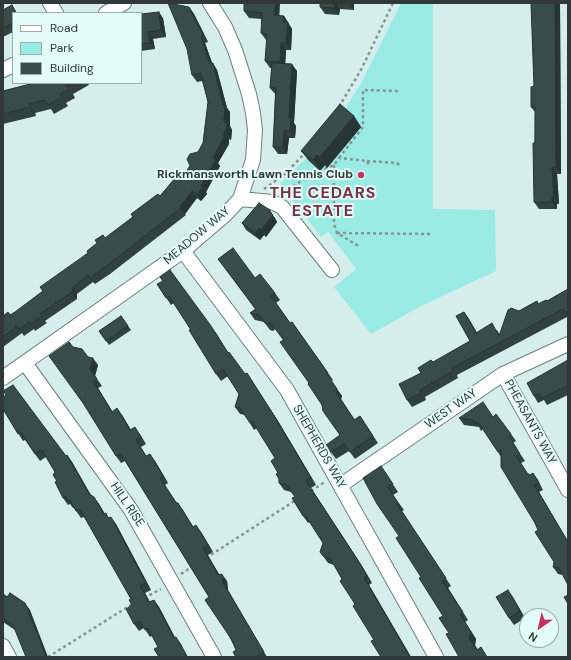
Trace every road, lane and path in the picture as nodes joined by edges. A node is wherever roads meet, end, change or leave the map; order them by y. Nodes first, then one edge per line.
1 (50, 3) edge
2 (124, 3) edge
3 (210, 3) edge
4 (393, 3) edge
5 (55, 12) edge
6 (108, 12) edge
7 (12, 66) edge
8 (3, 70) edge
9 (397, 90) dead end
10 (338, 108) edge
11 (306, 152) edge
12 (339, 158) junction
13 (367, 161) junction
14 (334, 165) junction
15 (369, 166) dead end
16 (400, 166) dead end
17 (241, 196) junction
18 (276, 203) junction
19 (337, 233) junction
20 (433, 234) dead end
21 (360, 247) dead end
22 (183, 251) junction
23 (332, 270) dead end
24 (568, 344) edge
25 (25, 363) junction
26 (503, 374) junction
27 (3, 378) edge
28 (338, 480) junction
29 (568, 490) edge
30 (309, 492) edge
31 (302, 497) edge
32 (202, 560) edge
33 (196, 564) edge
34 (172, 581) junction
35 (141, 600) edge
36 (135, 603) edge
37 (3, 646) edge
38 (9, 657) edge
39 (48, 657) edge
40 (214, 657) edge
41 (436, 657) edge

1 - 5 street
2 - 6 street
3 - 17 street, MEADOW WAY
4 - 10 path
7 - 8 street
9 - 12 path
11 - 17 path
12 - 13 path
12 - 14 path
13 - 15 path
13 - 16 path
14 - 18 path
14 - 19 path
17 - 18 street
17 - 22 street, MEADOW WAY
18 - 23 street
19 - 20 path
19 - 21 path
22 - 25 street, MEADOW WAY
22 - 28 street, SHEPHERDS WAY
24 - 26 street, WEST WAY
25 - 27 street, MEADOW WAY
25 - 34 street, HILL RISE
26 - 28 street, WEST WAY
26 - 29 street, PHEASANTS WAY
28 - 30 path
28 - 41 street, SHEPHERDS WAY
31 - 32 path
33 - 34 path
34 - 35 path
34 - 40 street, HILL RISE
36 - 39 path
37 - 38 street

